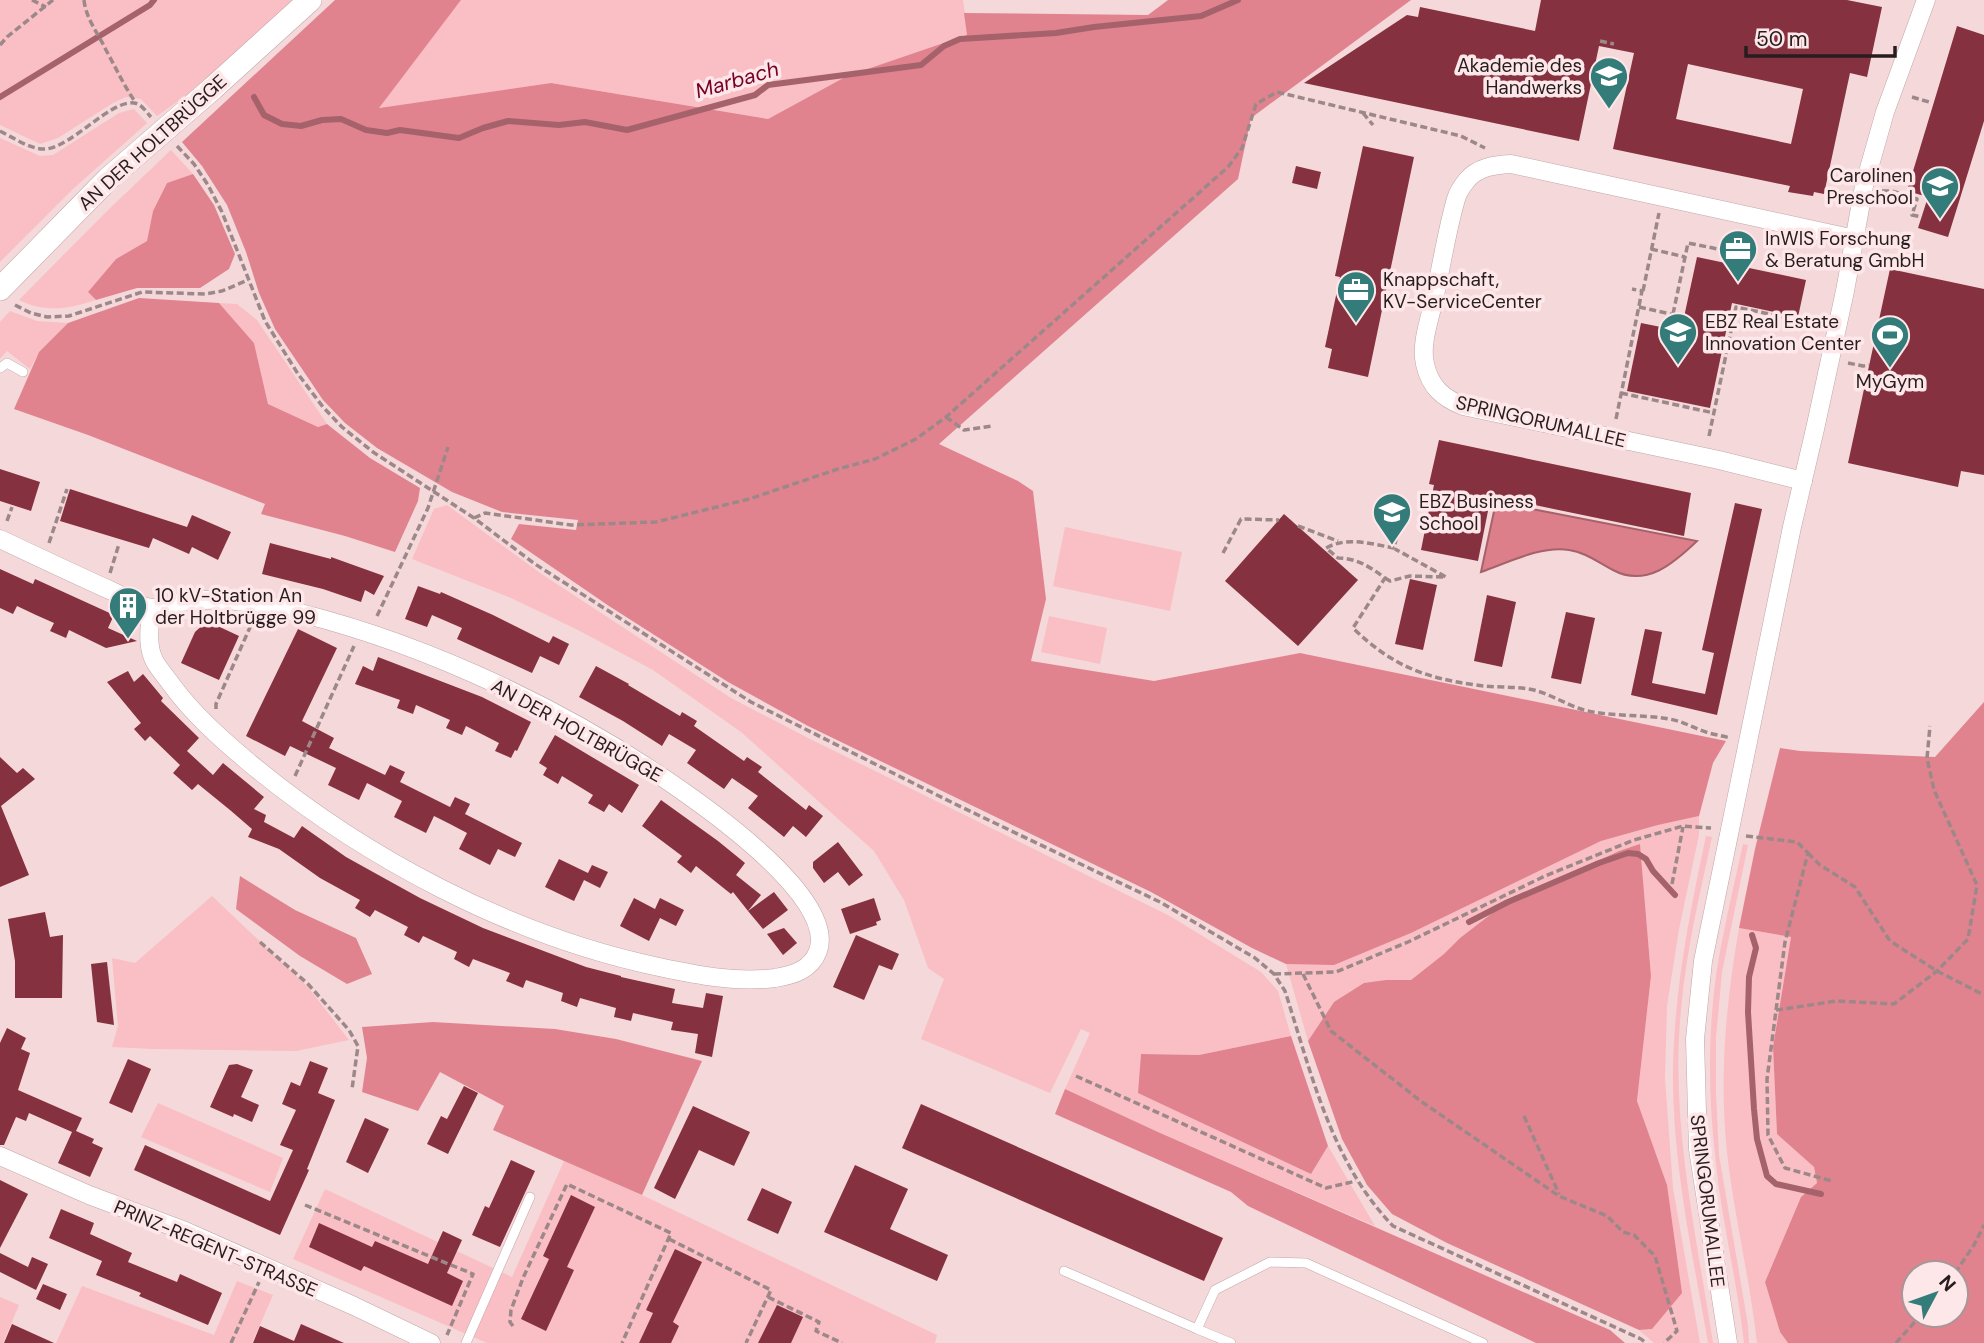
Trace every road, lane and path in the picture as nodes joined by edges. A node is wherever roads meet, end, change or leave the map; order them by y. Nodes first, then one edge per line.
1 (32, 0) edge
2 (53, 0) edge
3 (84, 0) edge
4 (310, 0) edge
5 (1926, 0) edge
6 (46, 6) junction
7 (1600, 41) dead end
8 (1614, 44) dead end
9 (0, 45) edge
10 (1912, 97) dead end
11 (1929, 102) dead end
12 (136, 103) junction
13 (1362, 112) junction
14 (1373, 125) dead end
15 (163, 130) junction
16 (0, 131) edge
17 (1485, 148) dead end
18 (1864, 187) junction
19 (1662, 197) junction
20 (1922, 217) dead end
21 (1855, 239) junction
22 (1651, 249) junction
23 (1685, 257) junction
24 (1730, 264) dead end
25 (1408, 279) dead end
26 (248, 281) junction
27 (1420, 281) dead end
28 (1632, 289) dead end
29 (1643, 291) junction
30 (5, 294) edge
31 (1639, 307) junction
32 (1673, 314) junction
33 (1684, 317) dead end
34 (1817, 324) dead end
35 (1848, 363) dead end
36 (1869, 365) dead end
37 (0, 368) edge
38 (23, 372) dead end
39 (1621, 393) junction
40 (1714, 413) junction
41 (946, 417) junction
42 (992, 426) dead end
43 (1709, 436) dead end
44 (1612, 437) junction
45 (448, 447) dead end
46 (1803, 481) junction
47 (67, 489) dead end
48 (433, 491) junction
49 (474, 518) junction
50 (1279, 520) dead end
51 (1298, 526) dead end
52 (1399, 527) dead end
53 (0, 539) edge
54 (1338, 541) junction
55 (119, 544) dead end
56 (1394, 548) junction
57 (1223, 553) dead end
58 (41, 558) junction
59 (1385, 578) junction
60 (105, 588) junction
61 (151, 609) junction
62 (254, 623) dead end
63 (365, 633) junction
64 (208, 726) junction
65 (1930, 726) dead end
66 (1748, 744) junction
67 (287, 794) junction
68 (1683, 826) junction
69 (1728, 831) junction
70 (1808, 853) junction
71 (1672, 884) dead end
72 (260, 942) dead end
73 (1937, 971) junction
74 (1274, 974) junction
75 (1303, 974) junction
76 (1984, 995) edge
77 (1776, 1010) junction
78 (1076, 1076) dead end
79 (352, 1089) dead end
80 (1524, 1116) dead end
81 (0, 1156) edge
82 (1356, 1181) junction
83 (1832, 1181) dead end
84 (1559, 1196) junction
85 (530, 1197) dead end
86 (305, 1205) dead end
87 (1984, 1225) edge
88 (669, 1239) junction
89 (1964, 1259) edge
90 (266, 1268) junction
91 (1064, 1271) dead end
92 (768, 1297) junction
93 (513, 1326) dead end
94 (1197, 1329) junction
95 (1908, 1329) edge
96 (231, 1343) edge
97 (431, 1343) edge
98 (443, 1343) edge
99 (466, 1343) edge
100 (622, 1343) edge
101 (746, 1343) edge
102 (842, 1343) edge
103 (1231, 1343) edge
104 (1483, 1343) edge
105 (1646, 1343) edge
106 (1664, 1343) edge
107 (1728, 1343) edge
108 (1896, 1343) edge

1 - 6 path
2 - 6 path
3 - 12 path
4 - 15 street, AN DER HOLTBRÜGGE
5 - 18 street, SPRINGORUMALLEE
6 - 9 path
7 - 8 path
10 - 11 path
12 - 15 path
12 - 16 path
13 - 14 path
13 - 17 path
13 - 41 path
15 - 26 path
15 - 30 street, AN DER HOLTBRÜGGE
18 - 20 path
18 - 21 street, SPRINGORUMALLEE
19 - 21 street, SPRINGORUMALLEE
19 - 22 path
19 - 44 street, SPRINGORUMALLEE
21 - 46 street, SPRINGORUMALLEE
22 - 23 path
22 - 29 path
23 - 24 path
23 - 32 path
25 - 27 path
26 - 30 path
26 - 48 path
28 - 29 path
29 - 31 path
31 - 32 path
31 - 39 path
32 - 33 path
34 - 40 path
35 - 36 path
37 - 38 lane
39 - 40 path
39 - 44 path
40 - 43 path
41 - 42 path
41 - 49 path
44 - 46 street, SPRINGORUMALLEE
45 - 48 path
46 - 66 street, SPRINGORUMALLEE
47 - 58 path
48 - 49 path
48 - 63 path
49 - 74 path
50 - 57 path
51 - 54 path
52 - 56 path
53 - 58 street
54 - 56 path
54 - 59 path
55 - 60 path
56 - 59 path
58 - 60 street
59 - 66 path
60 - 61 street
61 - 63 street, AN DER HOLTBRÜGGE
61 - 64 street, AN DER HOLTBRÜGGE
62 - 64 path
63 - 67 path
63 - 67 street, AN DER HOLTBRÜGGE
64 - 67 street, AN DER HOLTBRÜGGE
65 - 73 path
66 - 69 street, SPRINGORUMALLEE
68 - 69 path
68 - 71 path
68 - 75 path
69 - 70 path
69 - 107 street, SPRINGORUMALLEE
70 - 73 path
70 - 77 path
72 - 79 path
73 - 76 path
73 - 77 path
74 - 75 path
74 - 82 path
75 - 84 path
77 - 83 path
78 - 82 path
80 - 84 path
81 - 90 street, PRINZ-REGENT-STRASSE
82 - 105 path
84 - 106 path
85 - 99 lane
86 - 98 path
87 - 89 path
88 - 92 path
88 - 93 path
88 - 100 path
90 - 96 path
90 - 97 street, PRINZ-REGENT-STRASSE
91 - 94 lane
92 - 101 path
92 - 102 path
94 - 103 lane
94 - 104 lane
95 - 108 path

